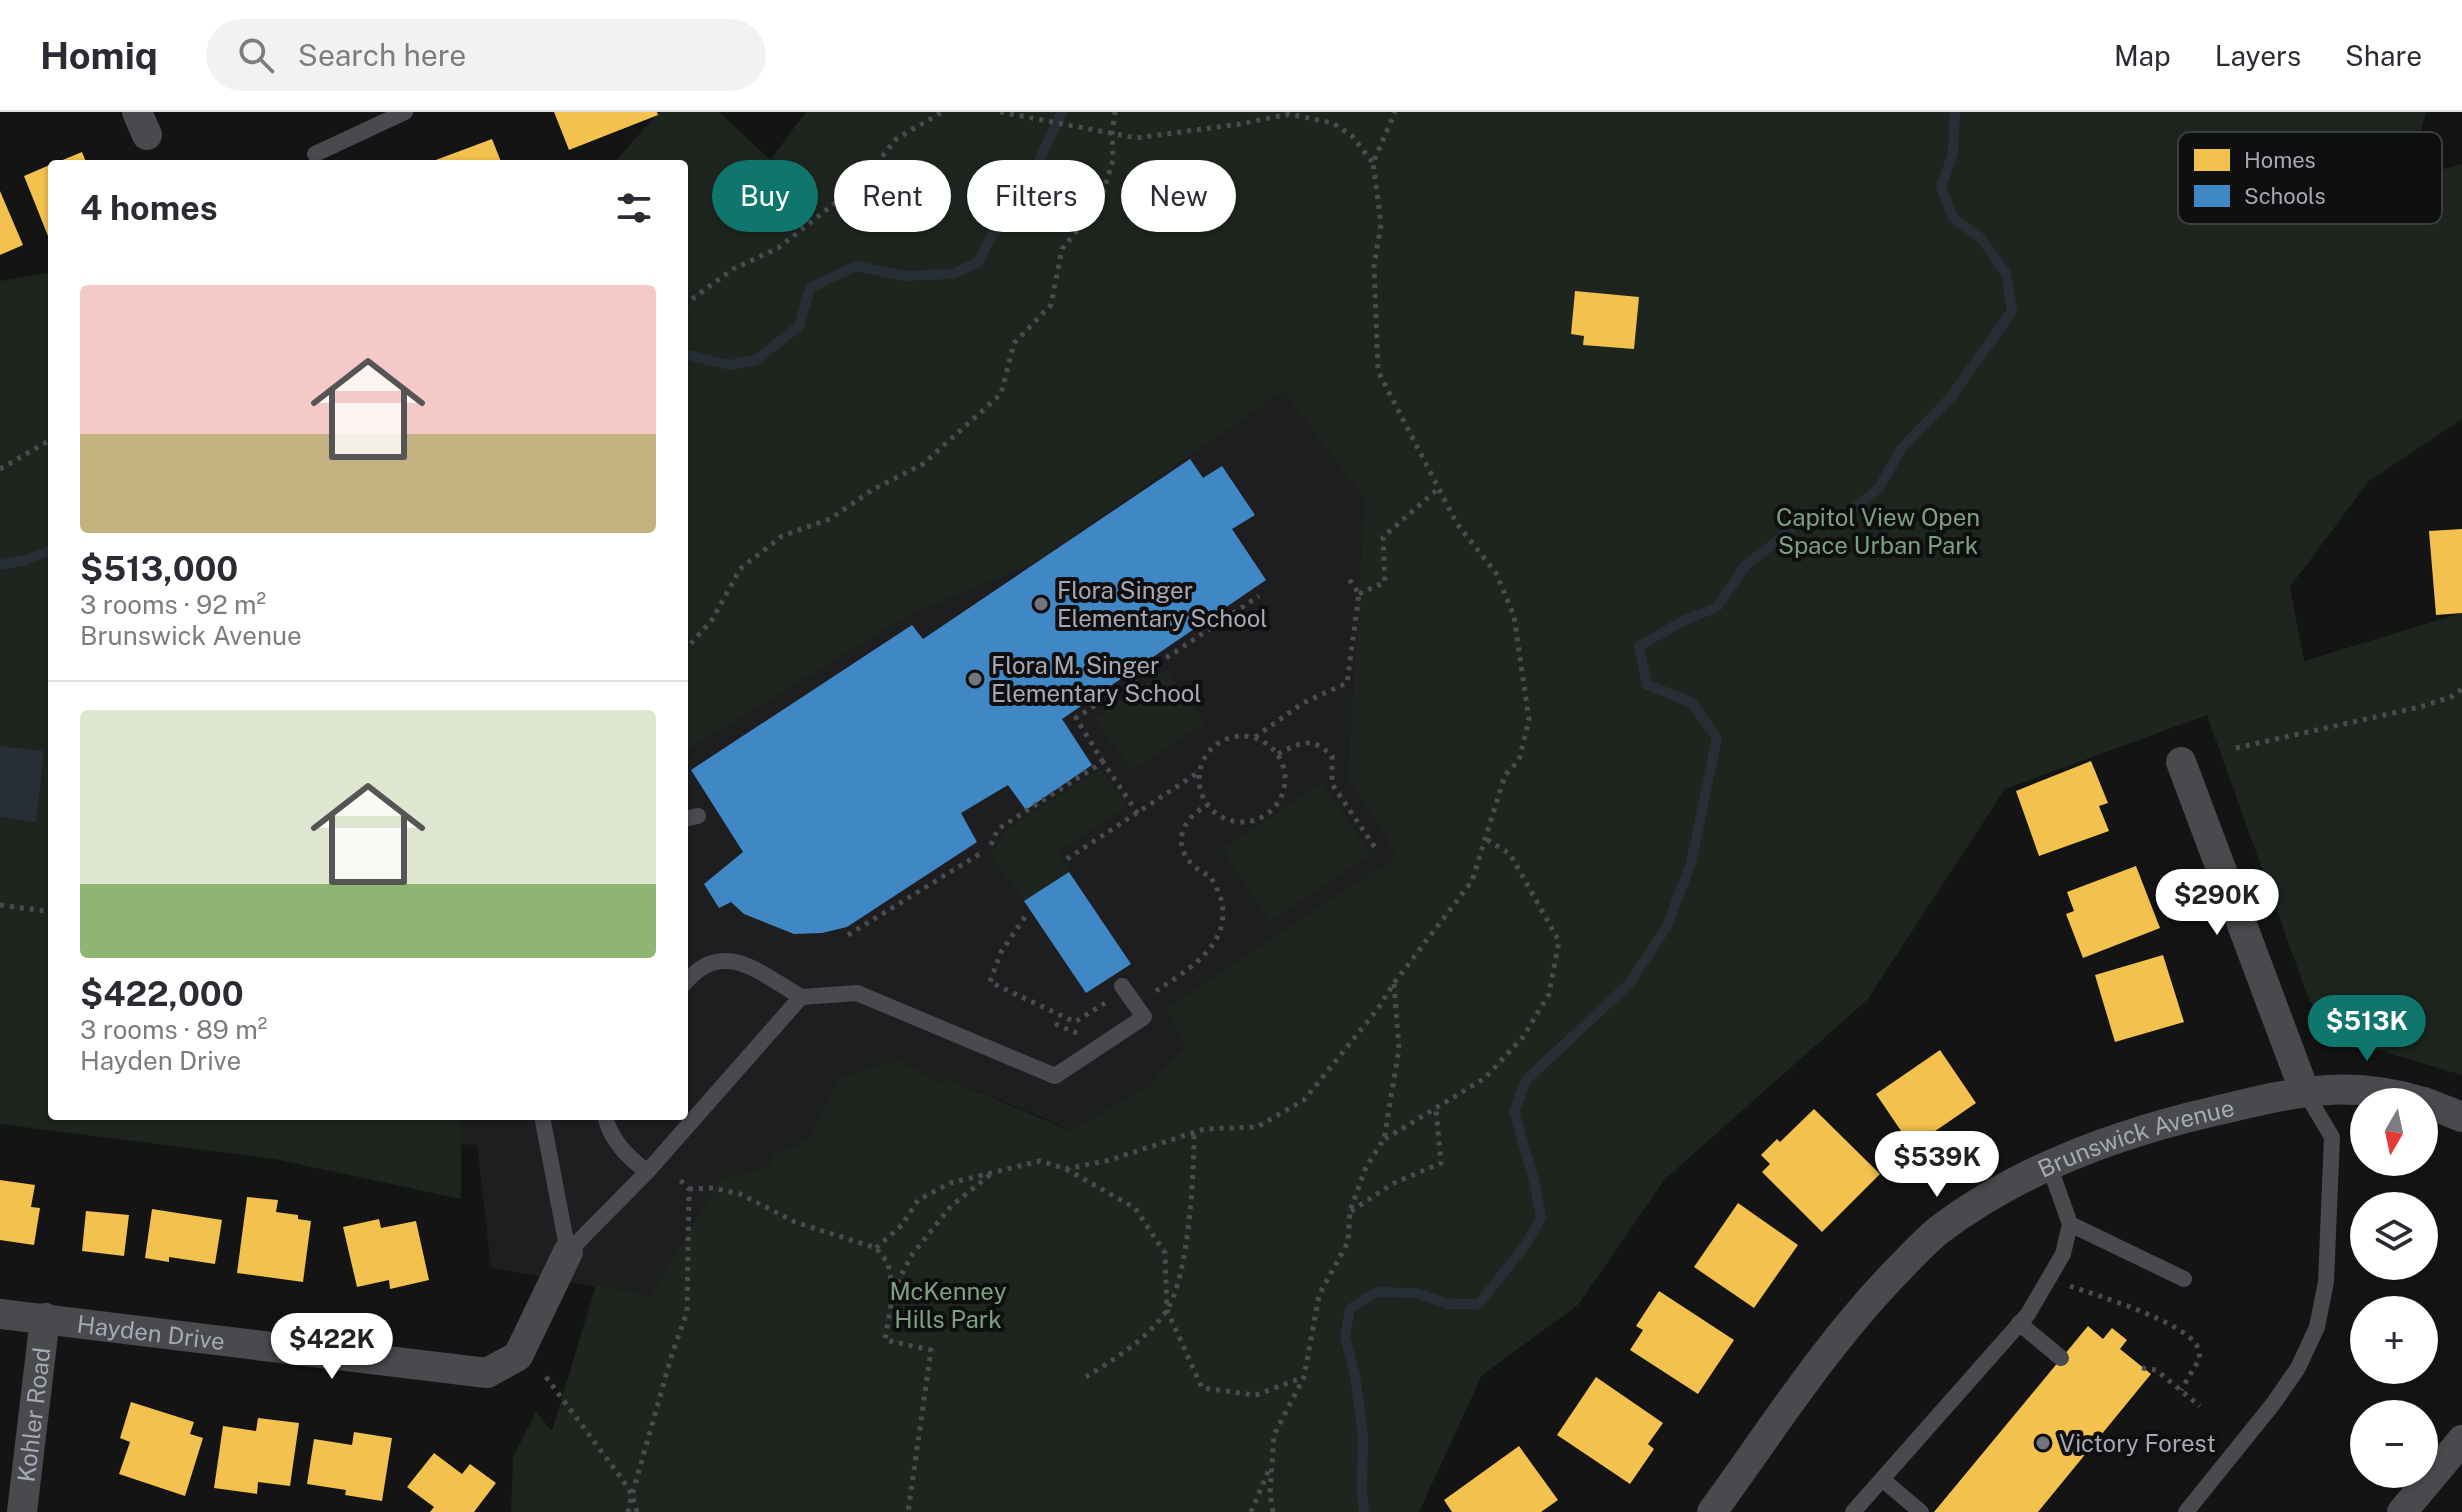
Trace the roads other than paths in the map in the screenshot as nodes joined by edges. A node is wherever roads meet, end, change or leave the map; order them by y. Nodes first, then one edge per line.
1 (405, 112) edge
2 (315, 154) dead end
3 (2181, 762) dead end
4 (688, 979) edge
5 (1122, 986) dead end
6 (801, 997) junction
7 (2350, 1088) edge
8 (2304, 1090) junction
9 (2438, 1108) edge
10 (2462, 1117) edge
11 (543, 1120) edge
12 (606, 1120) edge
13 (2049, 1165) junction
14 (647, 1172) junction
15 (2070, 1224) junction
16 (568, 1252) junction
17 (2184, 1279) dead end
18 (0, 1314) edge
19 (45, 1318) junction
20 (2019, 1323) junction
21 (2061, 1358) dead end
22 (2462, 1440) edge
23 (1883, 1480) junction
24 (22, 1512) edge
25 (1712, 1512) edge
26 (1853, 1512) edge
27 (1921, 1512) edge
28 (2186, 1512) edge
29 (2402, 1512) edge

1 - 2 lane
3 - 8 street
4 - 6 lane
5 - 6 lane
6 - 14 lane
7 - 8 street, Brunswick Avenue
8 - 13 street, Brunswick Avenue
8 - 28 lane
9 - 10 street, Brunswick Avenue
11 - 16 lane
12 - 14 lane
13 - 15 lane
13 - 25 street, Brunswick Avenue
14 - 16 lane
15 - 17 lane
15 - 20 lane
16 - 19 street, Hayden Drive
18 - 19 street, Hayden Drive
19 - 24 street, Kohler Road
20 - 21 lane
20 - 23 lane
22 - 29 street
23 - 26 lane
23 - 27 lane

